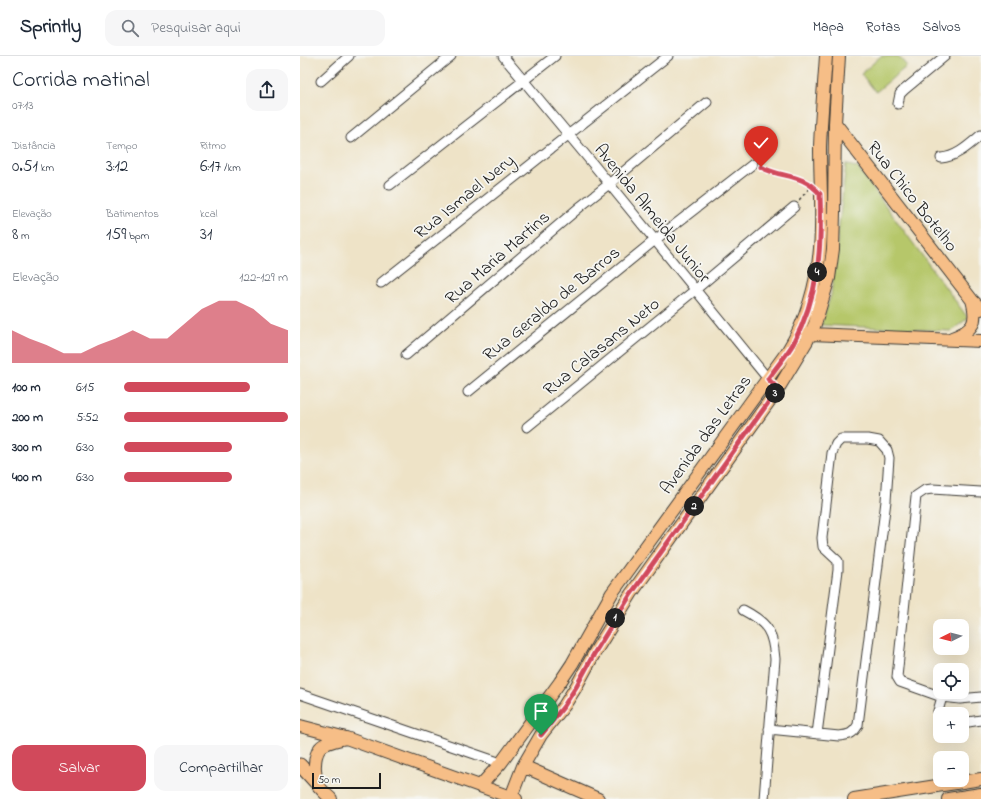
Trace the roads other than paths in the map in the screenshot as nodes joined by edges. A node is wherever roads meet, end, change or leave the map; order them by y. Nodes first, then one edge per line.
1 (349, 56) edge
2 (451, 56) edge
3 (503, 56) edge
4 (556, 56) edge
5 (668, 56) edge
6 (826, 56) edge
7 (840, 56) edge
8 (945, 56) edge
9 (320, 81) dead end
10 (524, 82) junction
11 (707, 102) dead end
12 (898, 104) dead end
13 (834, 123) junction
14 (568, 135) junction
15 (981, 135) edge
16 (352, 138) dead end
17 (835, 145) junction
18 (820, 147) junction
19 (854, 148) junction
20 (941, 158) dead end
21 (753, 164) road end
22 (609, 184) junction
23 (390, 185) dead end
24 (794, 207) road end
25 (655, 240) junction
26 (381, 283) dead end
27 (695, 290) junction
28 (972, 300) junction
29 (981, 309) edge
30 (805, 332) junction
31 (950, 339) junction
32 (981, 341) edge
33 (406, 356) dead end
34 (768, 379) junction
35 (778, 389) junction
36 (468, 392) dead end
37 (527, 427) dead end
38 (981, 492) edge
39 (743, 610) dead end
40 (300, 694) edge
41 (933, 694) edge
42 (981, 697) edge
43 (969, 698) edge
44 (981, 720) edge
45 (969, 722) edge
46 (300, 726) edge
47 (769, 729) junction
48 (817, 734) junction
49 (346, 738) junction
50 (501, 763) junction
51 (300, 766) edge
52 (523, 766) junction
53 (981, 779) edge
54 (318, 786) junction
55 (480, 786) junction
56 (981, 794) edge
57 (513, 798) edge
58 (331, 799) edge
59 (598, 799) edge
60 (764, 799) edge
61 (854, 799) edge
62 (948, 799) edge

1 - 9 street
2 - 16 street
3 - 10 street, Avenida Almeida Junior
4 - 10 street
5 - 14 street, Rua Ismael Nery
6 - 18 main road, Avenida das Letras
7 - 13 main road, Avenida das Letras
8 - 12 street
10 - 14 street, Avenida Almeida Junior
10 - 23 street
11 - 22 street, Rua Maria Martins
13 - 17 main road, Avenida das Letras
13 - 19 main road
14 - 22 street, Avenida Almeida Junior
14 - 26 street, Rua Ismael Nery
15 - 20 street
17 - 18 main road, Rua Chico Botelho
17 - 19 main road, Rua Chico Botelho
17 - 30 main road, Avenida das Letras
18 - 30 main road, Avenida das Letras
19 - 28 main road, Rua Chico Botelho
21 - 25 street, Rua Geraldo de Barros
22 - 25 street, Avenida Almeida Junior
22 - 33 street, Rua Maria Martins
24 - 27 street, Rua Calasans Neto
25 - 27 street, Avenida Almeida Junior
25 - 36 street, Rua Geraldo de Barros
27 - 34 street, Avenida Almeida Junior
27 - 37 street, Rua Calasans Neto
28 - 29 main road, Rua Chico Botelho
28 - 31 main road
30 - 31 main road
30 - 34 main road, Avenida das Letras
30 - 35 main road, Avenida das Letras
31 - 32 main road
34 - 35 street, Avenida Almeida Junior
34 - 50 main road, Avenida das Letras
35 - 52 main road, Avenida das Letras
38 - 41 street
39 - 47 street
40 - 50 street
42 - 43 street
44 - 45 street
46 - 49 main road
47 - 48 street
47 - 60 street
48 - 48 street
49 - 54 main road
49 - 55 main road
50 - 55 main road, Avenida das Letras
51 - 54 highway
52 - 57 main road, Avenida das Letras
52 - 59 main road
53 - 61 main road
54 - 58 main road
55 - 57 main road
56 - 62 main road

